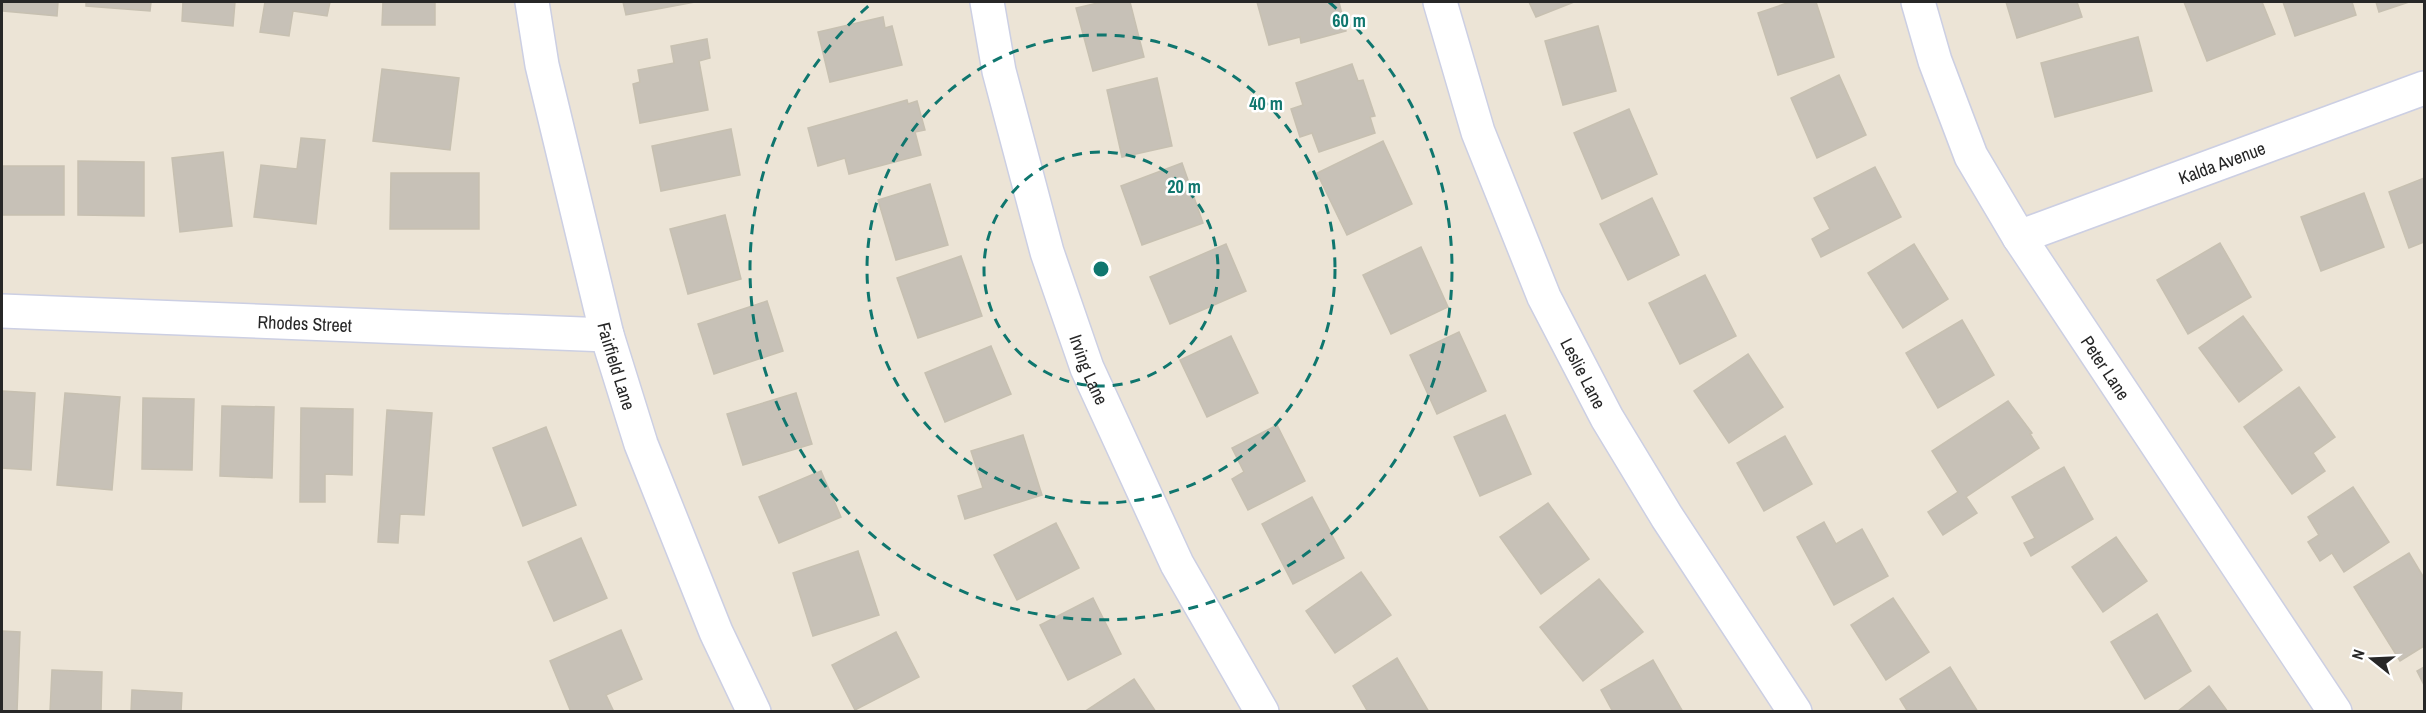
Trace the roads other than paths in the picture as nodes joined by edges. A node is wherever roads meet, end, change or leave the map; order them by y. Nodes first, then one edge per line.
1 (532, 2) edge
2 (987, 2) edge
3 (1440, 2) edge
4 (1918, 2) edge
5 (2424, 88) edge
6 (2019, 237) junction
7 (2, 311) edge
8 (607, 335) junction
9 (754, 711) edge
10 (1262, 711) edge
11 (1796, 711) edge
12 (2335, 711) edge

1 - 8 street, Fairfield Lane
2 - 10 street, Irving Lane
3 - 11 street, Leslie Lane
4 - 6 street, Peter Lane
5 - 6 street, Kalda Avenue
6 - 12 street, Peter Lane
7 - 8 street, Rhodes Street
8 - 9 street, Fairfield Lane

